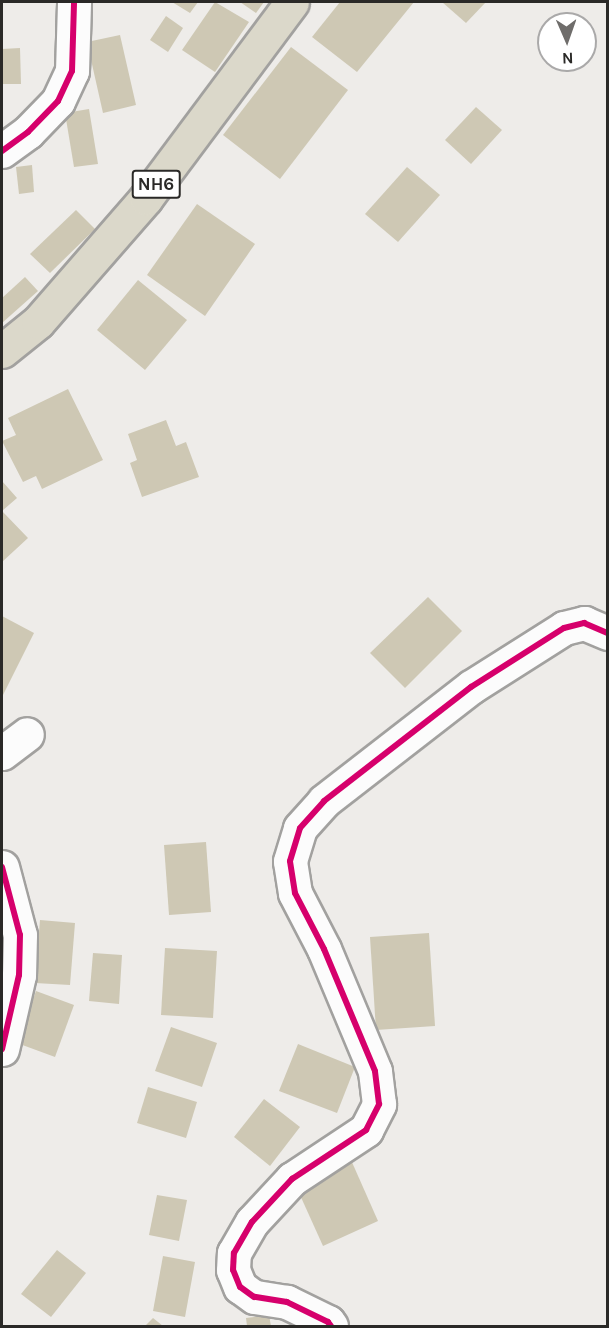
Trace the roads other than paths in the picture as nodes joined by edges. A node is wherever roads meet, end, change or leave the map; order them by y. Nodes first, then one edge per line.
1 (74, 2) edge
2 (292, 2) edge
3 (2, 151) edge
4 (2, 351) edge
5 (608, 633) edge
6 (2, 867) edge
7 (2, 1049) edge
8 (331, 1326) edge

1 - 3 street
2 - 4 highway, NH6
5 - 8 street
6 - 7 street

